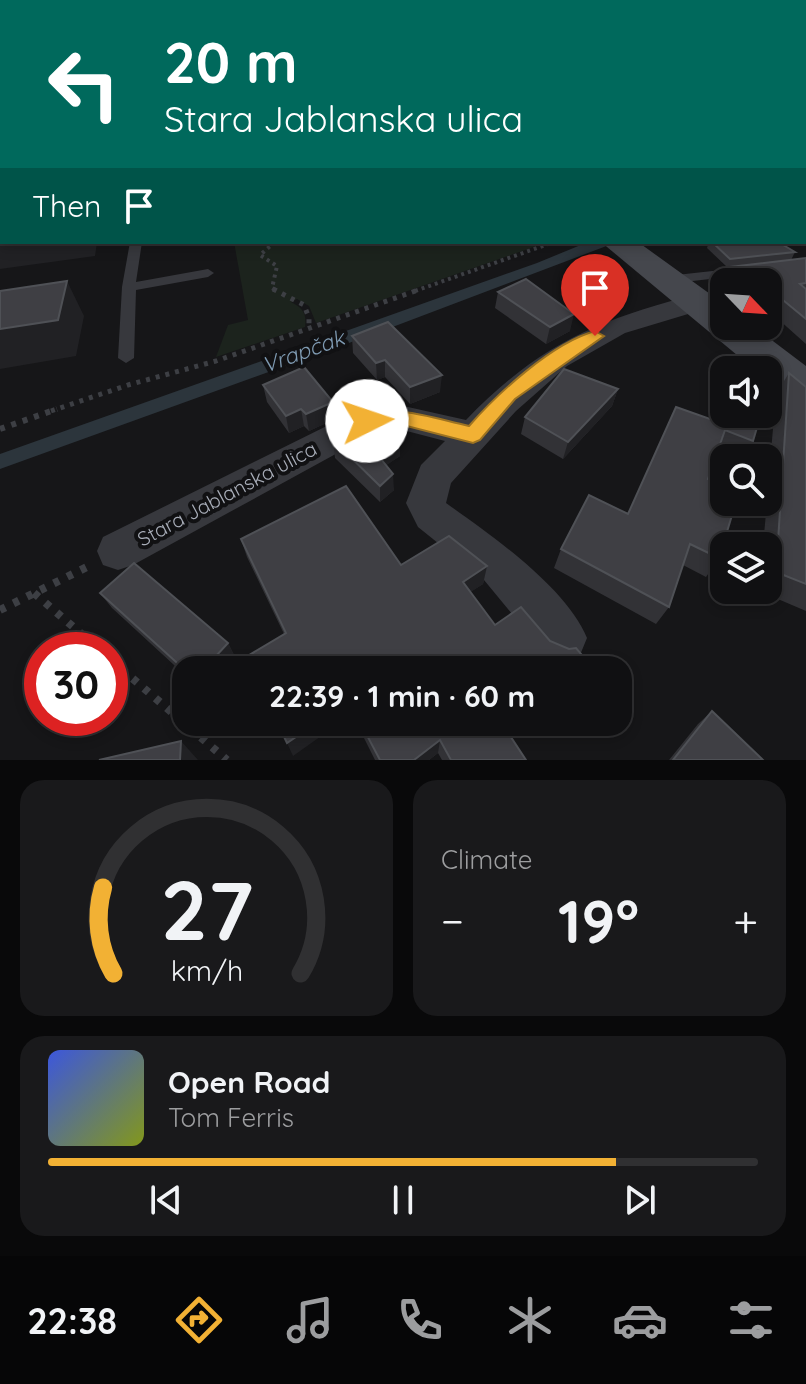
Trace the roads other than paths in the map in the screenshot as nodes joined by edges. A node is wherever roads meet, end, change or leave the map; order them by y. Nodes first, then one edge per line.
1 (136, 244) edge
2 (622, 246) edge
3 (208, 273) dead end
4 (710, 275) edge
5 (667, 280) junction
6 (129, 287) junction
7 (710, 312) edge
8 (710, 318) edge
9 (745, 340) edge
10 (126, 358) dead end
11 (806, 389) edge
12 (473, 435) junction
13 (118, 551) road end
14 (563, 638) dead end

1 - 6 lane
2 - 5 main road
3 - 6 lane
4 - 5 lane
5 - 7 main road
6 - 10 lane
8 - 12 street
9 - 11 main road
12 - 13 street, Stara Jablanska ulica
12 - 14 street

